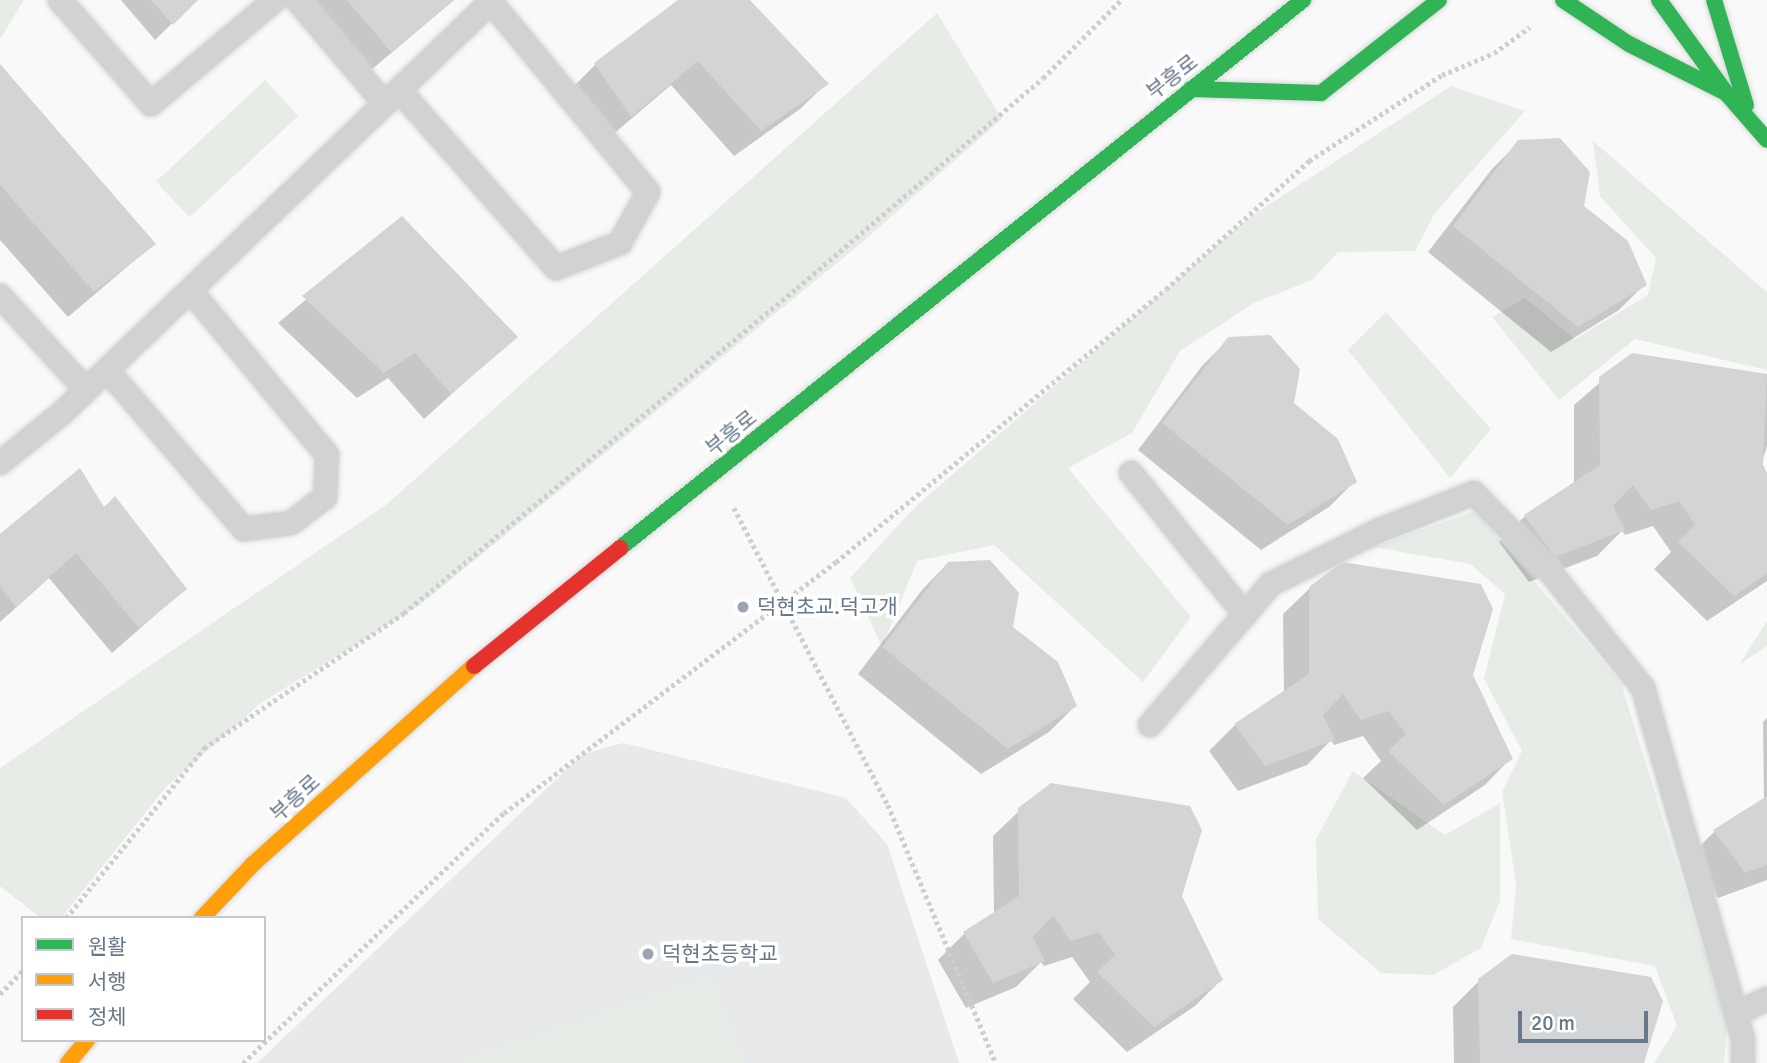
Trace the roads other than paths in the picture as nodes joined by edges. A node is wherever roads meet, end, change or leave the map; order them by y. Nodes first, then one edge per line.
1 (60, 0) edge
2 (275, 0) edge
3 (298, 0) edge
4 (1303, 0) edge
5 (1438, 0) edge
6 (1563, 0) edge
7 (1659, 0) edge
8 (1714, 0) edge
9 (492, 1) edge
10 (1265, 11) dead end
11 (1248, 43) junction
12 (1191, 89) junction
13 (1726, 93) junction
14 (392, 97) junction
15 (1752, 123) junction
16 (1767, 140) edge
17 (190, 290) junction
18 (0, 296) edge
19 (107, 370) junction
20 (86, 390) junction
21 (4, 451) edge
22 (1131, 473) dead end
23 (1245, 615) junction
24 (1150, 725) dead end
25 (204, 916) edge
26 (1767, 999) edge
27 (1736, 1014) junction
28 (85, 1042) edge
29 (68, 1063) edge
30 (1743, 1063) edge

1 - 2 lane
3 - 14 lane
4 - 11 main road, 부흥로
5 - 12 main road
6 - 13 main road
7 - 13 main road
8 - 15 main road
9 - 14 lane
9 - 14 lane
10 - 11 main road
11 - 12 main road, 부흥로
12 - 25 main road, 부흥로
13 - 15 main road
14 - 17 lane
15 - 16 main road
17 - 19 lane
17 - 19 lane
18 - 20 lane
19 - 20 lane
20 - 21 lane
22 - 23 lane
23 - 24 lane
23 - 27 lane
26 - 27 lane
27 - 30 lane
28 - 29 main road

